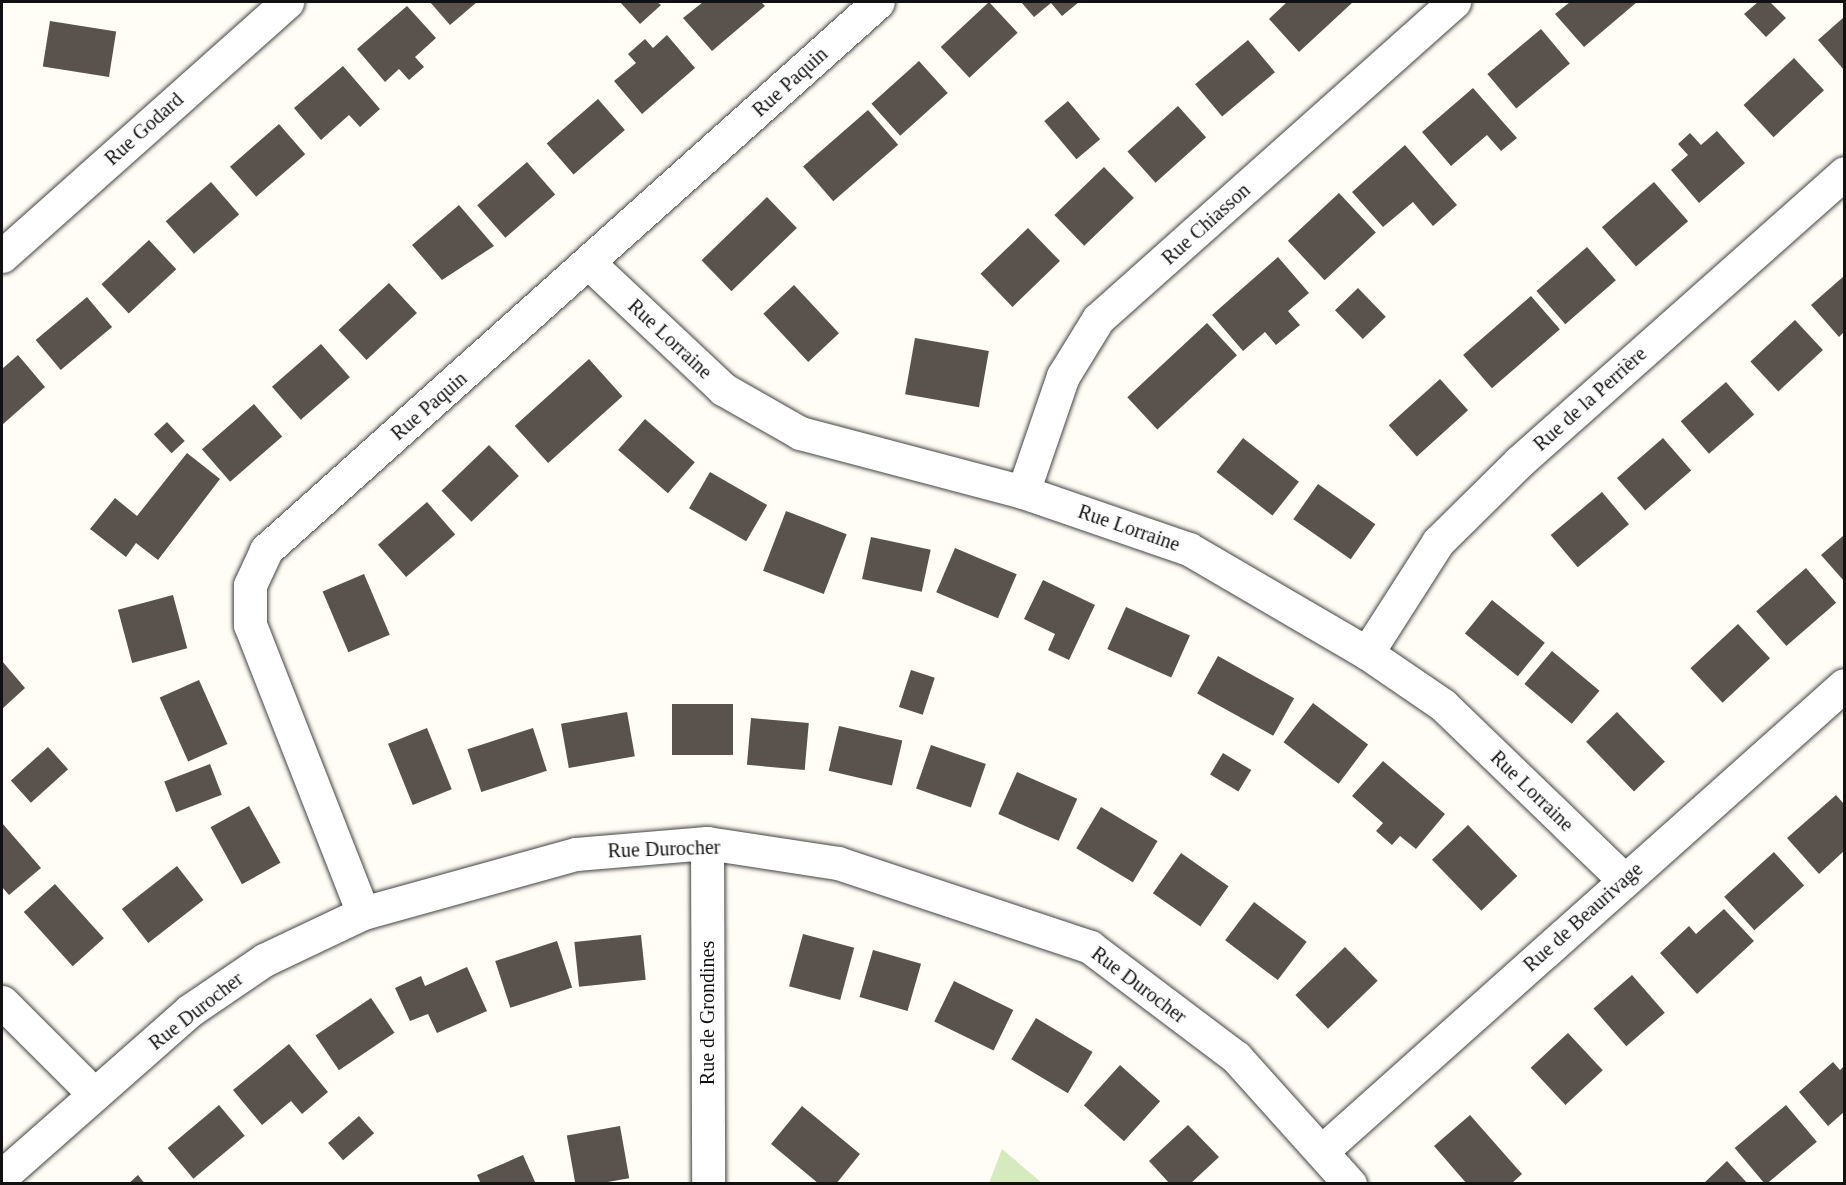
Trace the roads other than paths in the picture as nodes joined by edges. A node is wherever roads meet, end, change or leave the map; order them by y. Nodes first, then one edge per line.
1 (286, 2) edge
2 (878, 2) edge
3 (1454, 2) edge
4 (1845, 173) edge
5 (2, 256) edge
6 (590, 264) junction
7 (1023, 492) junction
8 (1367, 653) junction
9 (1845, 685) edge
10 (706, 843) junction
11 (1624, 880) junction
12 (363, 913) junction
13 (2, 1002) edge
14 (94, 1094) junction
15 (1323, 1150) junction
16 (2, 1176) edge
17 (708, 1184) edge
18 (1350, 1184) edge

1 - 5 street, Rue Godard
2 - 6 street, Rue Paquin
3 - 7 street, Rue Chiasson
4 - 8 street, Rue de la Perrière
6 - 7 street, Rue Lorraine
6 - 12 street, Rue Paquin
7 - 8 street, Rue Lorraine
8 - 11 street, Rue Lorraine
9 - 11 street, Rue de Beaurivage
10 - 12 street, Rue Durocher
10 - 15 street, Rue Durocher
10 - 17 street, Rue de Grondines
11 - 15 street, Rue de Beaurivage
12 - 14 street, Rue Durocher
13 - 14 street
14 - 16 street, Rue Durocher
15 - 18 street, Rue Durocher

